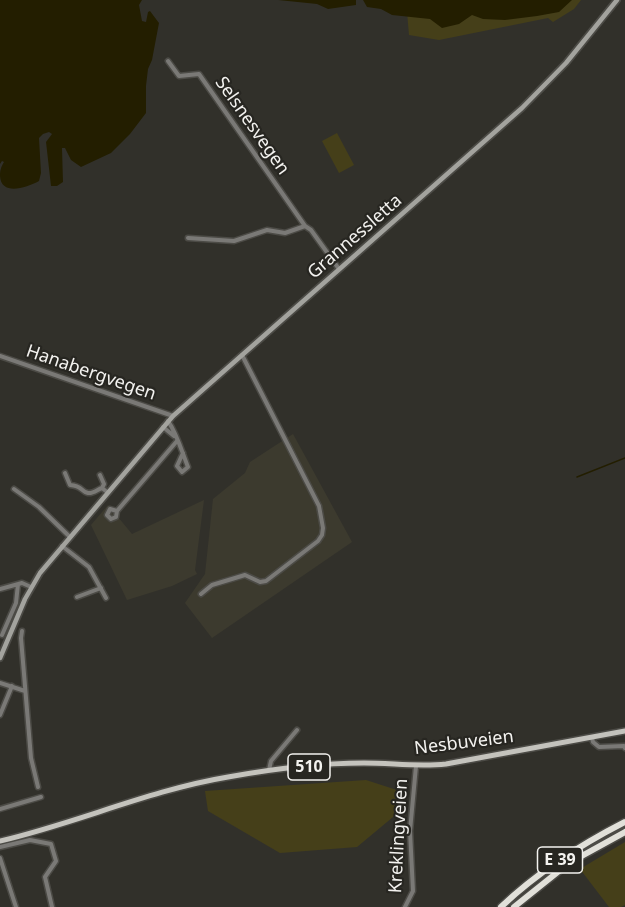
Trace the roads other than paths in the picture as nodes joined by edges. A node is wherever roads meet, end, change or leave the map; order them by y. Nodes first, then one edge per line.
1 (617, 0) edge
2 (168, 61) dead end
3 (305, 226) junction
4 (188, 238) dead end
5 (339, 269) junction
6 (242, 355) junction
7 (0, 356) edge
8 (172, 416) junction
9 (168, 421) junction
10 (163, 427) junction
11 (176, 439) junction
12 (183, 453) dead end
13 (65, 473) dead end
14 (100, 475) dead end
15 (102, 488) junction
16 (14, 489) dead end
17 (108, 492) junction
18 (117, 511) dead end
19 (70, 537) junction
20 (62, 546) junction
21 (18, 584) junction
22 (31, 587) junction
23 (101, 588) junction
24 (0, 589) edge
25 (201, 594) dead end
26 (77, 597) dead end
27 (106, 598) dead end
28 (22, 631) dead end
29 (2, 635) dead end
30 (0, 658) edge
31 (0, 681) edge
32 (12, 686) junction
33 (25, 691) junction
34 (0, 715) edge
35 (297, 730) dead end
36 (625, 731) edge
37 (592, 738) junction
38 (625, 748) edge
39 (416, 766) junction
40 (269, 771) junction
41 (38, 787) dead end
42 (41, 797) dead end
43 (0, 808) edge
44 (625, 822) edge
45 (625, 832) edge
46 (0, 842) edge
47 (0, 847) edge
48 (0, 858) edge
49 (16, 907) edge
50 (52, 907) edge
51 (405, 907) edge
52 (501, 907) edge
53 (514, 907) edge

1 - 5 main road, Grannessletta
2 - 3 street, Selsnesvegen
3 - 4 street
3 - 5 street, Selsnesvegen
5 - 6 main road, Grannessletta
6 - 8 main road, Grannessletta
6 - 25 street
7 - 8 street, Hanabergvegen
8 - 9 main road, Grannessletta
9 - 10 main road, Grannessletta
9 - 11 street
10 - 11 street
10 - 17 main road, Grannessletta
11 - 12 street
11 - 18 street
13 - 15 street
14 - 15 street
15 - 17 street
16 - 19 street
17 - 19 main road, Grannessletta
19 - 20 main road, Grannessletta
20 - 22 main road, Grannessletta
20 - 23 street
21 - 22 street
21 - 24 street
21 - 29 street
22 - 30 main road, Grannessletta
23 - 26 street
23 - 27 street
28 - 33 street
31 - 32 street
32 - 33 street
32 - 34 street
33 - 41 street
35 - 40 street
36 - 37 main road, Nesbuveien / 510
37 - 38 street
37 - 39 main road, Nesbuveien / 510
39 - 40 main road, Nesbuveien / 510
39 - 51 street, Kreklingveien
40 - 46 main road, Nesbuveien / 510
42 - 43 street
44 - 52 highway, E 39
45 - 53 highway, E 39
47 - 50 street
48 - 49 street

